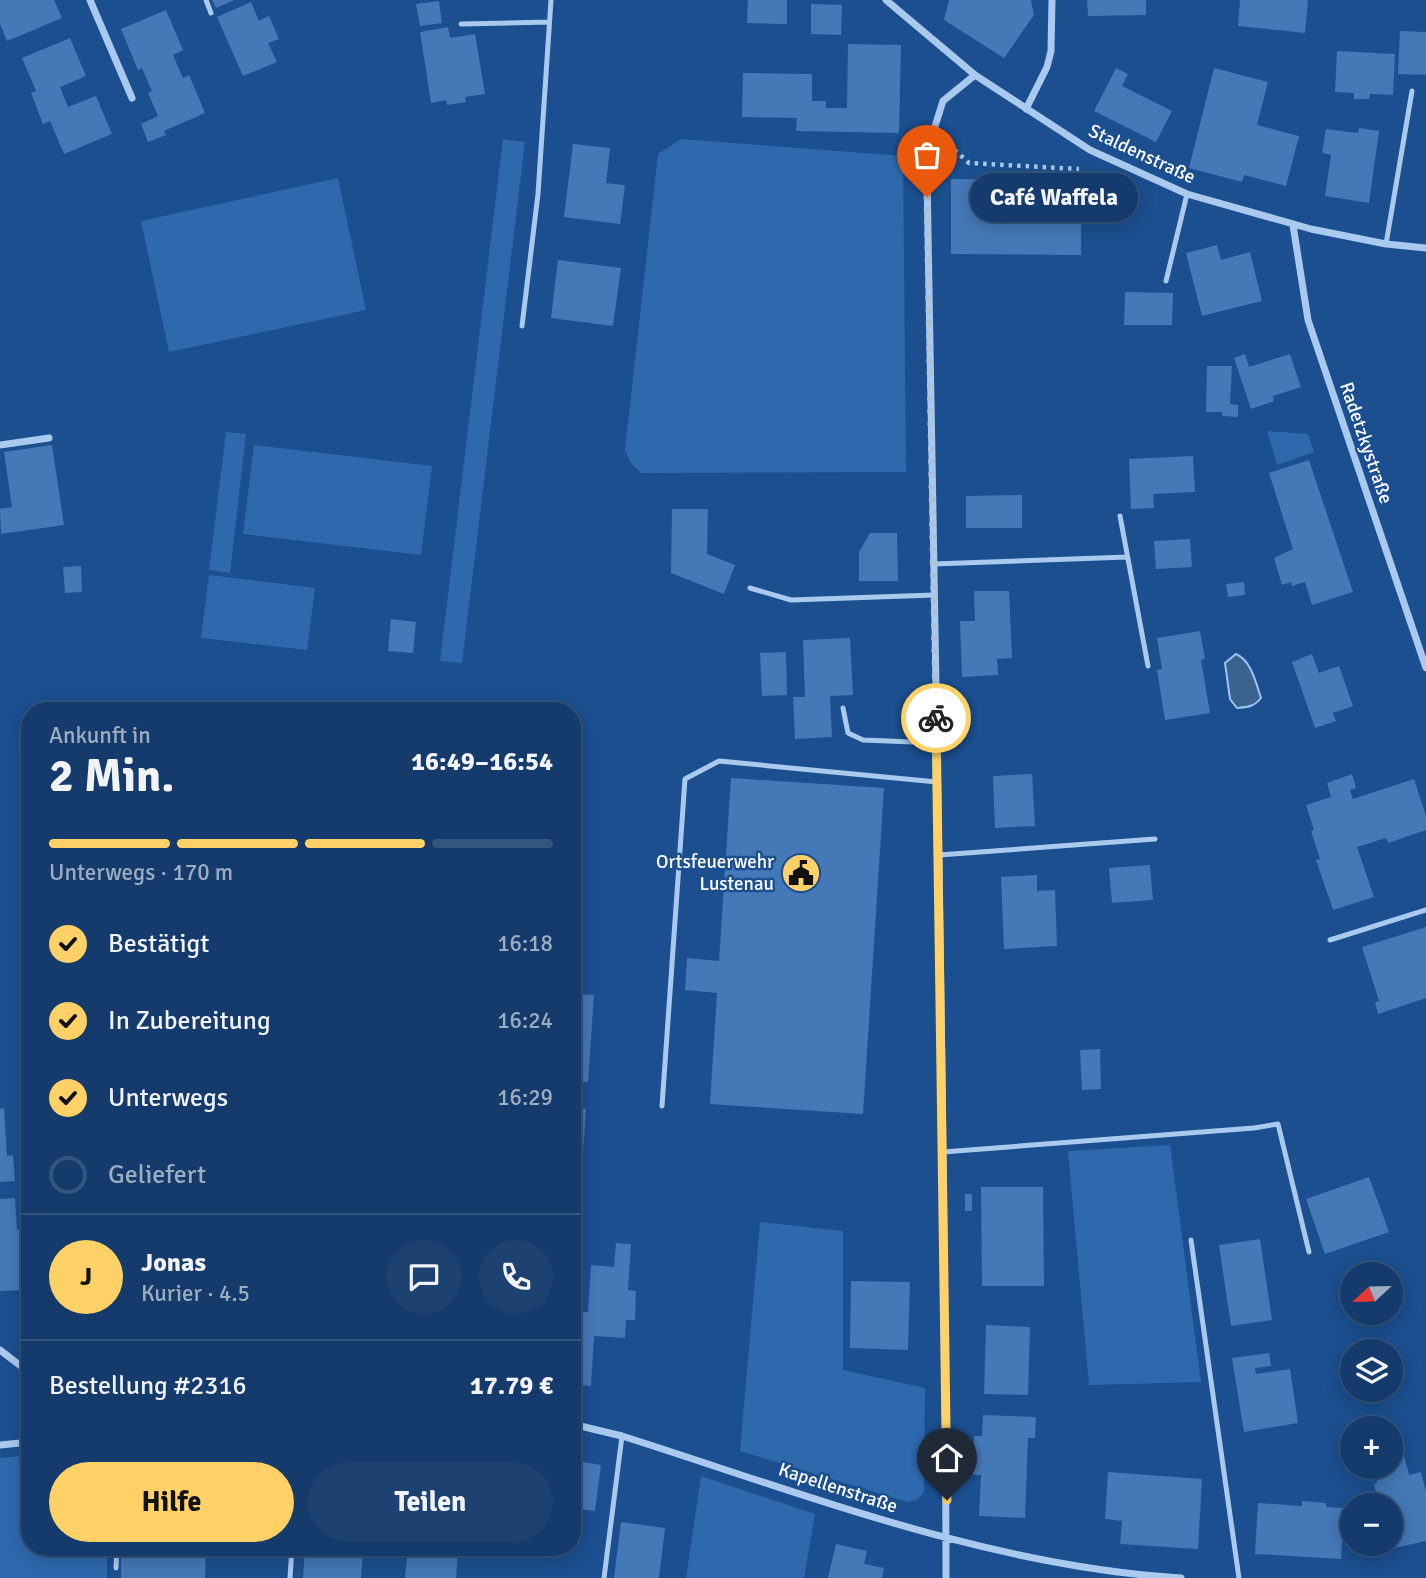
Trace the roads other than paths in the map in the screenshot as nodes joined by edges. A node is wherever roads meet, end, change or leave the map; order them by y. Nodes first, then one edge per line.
1 (90, 0) edge
2 (206, 0) edge
3 (551, 0) edge
4 (886, 0) edge
5 (1052, 0) edge
6 (211, 13) dead end
7 (549, 22) junction
8 (461, 24) dead end
9 (975, 75) junction
10 (1412, 90) dead end
11 (132, 98) dead end
12 (1026, 108) junction
13 (1187, 194) junction
14 (1293, 225) junction
15 (1386, 244) junction
16 (1426, 248) edge
17 (1166, 281) dead end
18 (522, 326) dead end
19 (49, 438) dead end
20 (0, 445) edge
21 (1120, 516) dead end
22 (1127, 557) junction
23 (933, 564) junction
24 (750, 588) dead end
25 (934, 595) junction
26 (1148, 666) dead end
27 (1426, 668) edge
28 (844, 708) dead end
29 (937, 743) junction
30 (937, 782) junction
31 (1155, 839) dead end
32 (939, 855) junction
33 (1426, 910) edge
34 (1330, 940) dead end
35 (662, 1106) dead end
36 (943, 1152) junction
37 (1191, 1240) dead end
38 (1309, 1252) dead end
39 (0, 1350) edge
40 (21, 1366) edge
41 (581, 1426) edge
42 (622, 1436) junction
43 (21, 1443) edge
44 (0, 1446) edge
45 (946, 1539) junction
46 (117, 1556) edge
47 (291, 1556) edge
48 (116, 1568) dead end
49 (1139, 1577) edge
50 (290, 1578) edge
51 (604, 1578) edge
52 (946, 1578) edge
53 (1181, 1578) edge
54 (1239, 1578) edge

1 - 11 street
2 - 6 lane
3 - 7 lane
4 - 9 street, Staldenstraße
5 - 12 street
7 - 8 lane
7 - 18 lane
9 - 12 street, Staldenstraße
9 - 23 street
10 - 15 lane
12 - 13 street, Staldenstraße
13 - 14 street, Staldenstraße
13 - 17 lane
14 - 15 street, Staldenstraße
14 - 27 street, Radetzkystraße
15 - 16 street, Staldenstraße
19 - 20 street
21 - 22 lane
22 - 23 lane
22 - 26 lane
23 - 25 street
24 - 25 lane
25 - 29 street
28 - 29 lane
29 - 30 street
30 - 32 street
30 - 35 lane
31 - 32 lane
32 - 36 street
33 - 34 lane
36 - 38 lane
36 - 45 street
37 - 54 lane
39 - 40 street
41 - 42 street, Kapellenstraße
42 - 45 street, Kapellenstraße
42 - 51 lane
43 - 44 street
45 - 49 street, Kapellenstraße
45 - 52 street
46 - 48 lane
47 - 50 lane
49 - 53 street, Kapellenstraße

